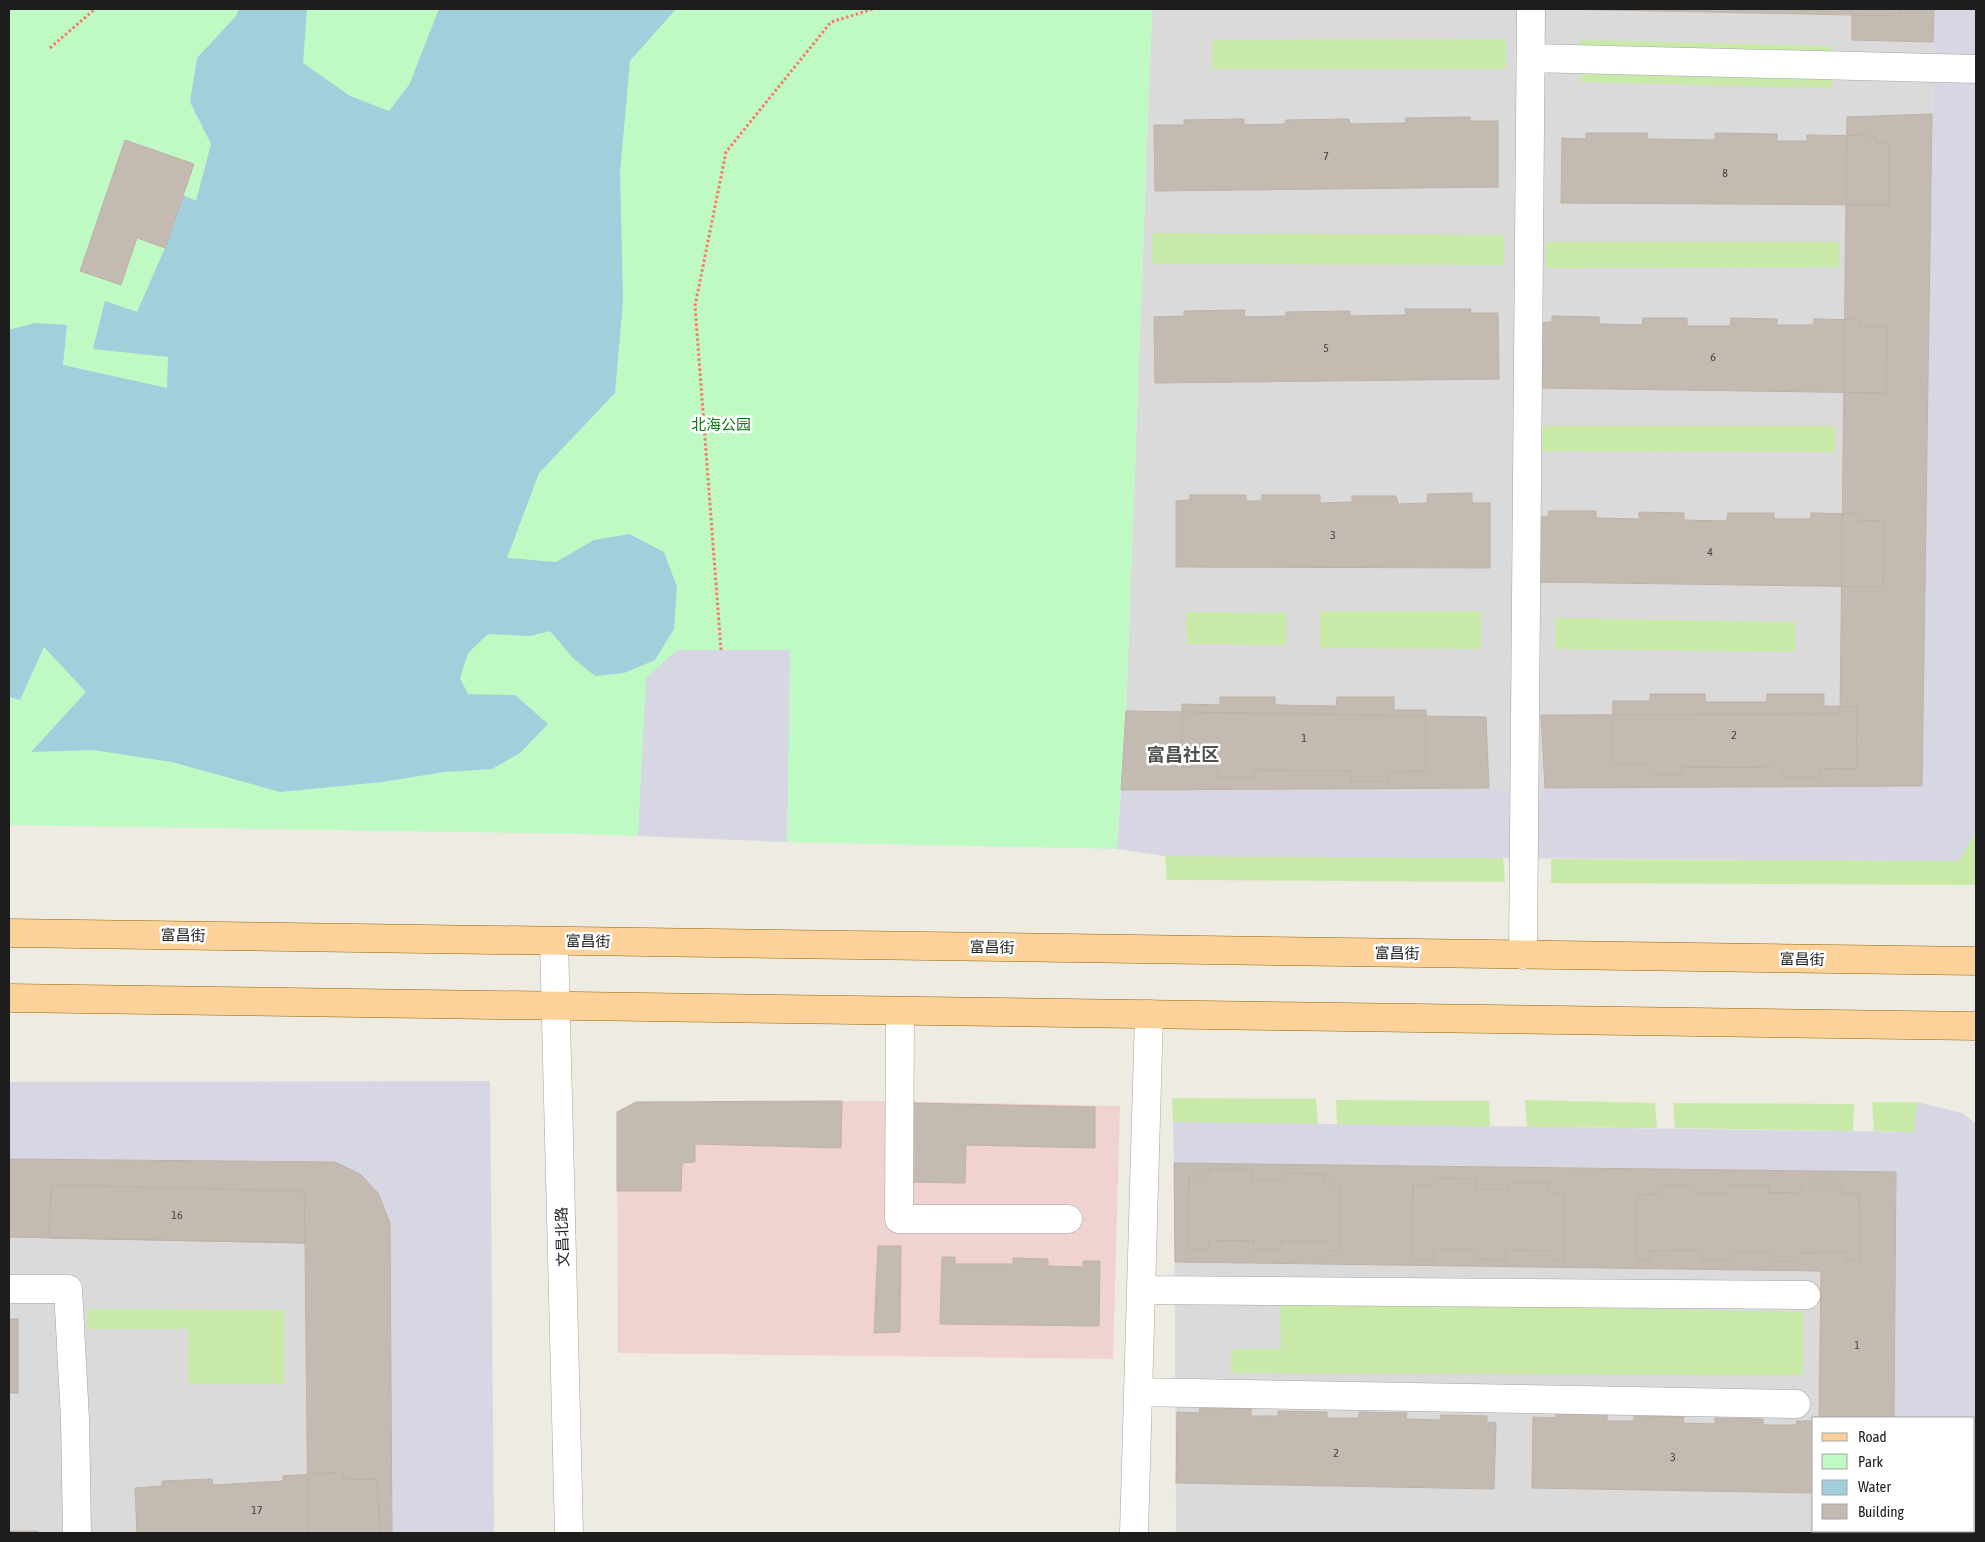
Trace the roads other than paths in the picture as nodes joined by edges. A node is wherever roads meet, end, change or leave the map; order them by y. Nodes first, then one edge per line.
1 (1531, 9) edge
2 (1531, 58) junction
3 (1976, 69) edge
4 (9, 933) edge
5 (554, 940) junction
6 (1523, 955) junction
7 (1976, 961) edge
8 (9, 998) edge
9 (556, 1006) junction
10 (900, 1011) junction
11 (1150, 1014) junction
12 (1976, 1026) edge
13 (1068, 1218) dead end
14 (9, 1288) edge
15 (1141, 1290) junction
16 (1806, 1295) dead end
17 (1138, 1392) junction
18 (1796, 1404) dead end
19 (77, 1533) edge
20 (570, 1533) edge
21 (1134, 1533) edge

1 - 2 street
2 - 3 street
2 - 6 street
4 - 5 main road, 富昌街
5 - 6 main road, 富昌街
5 - 9 street, 文昌北路
6 - 7 main road, 富昌街
8 - 9 main road
9 - 10 main road
9 - 20 street, 文昌北路
10 - 11 main road
10 - 13 street
11 - 12 main road
11 - 15 street
14 - 19 street
15 - 16 street
15 - 17 street
17 - 18 street
17 - 21 street

